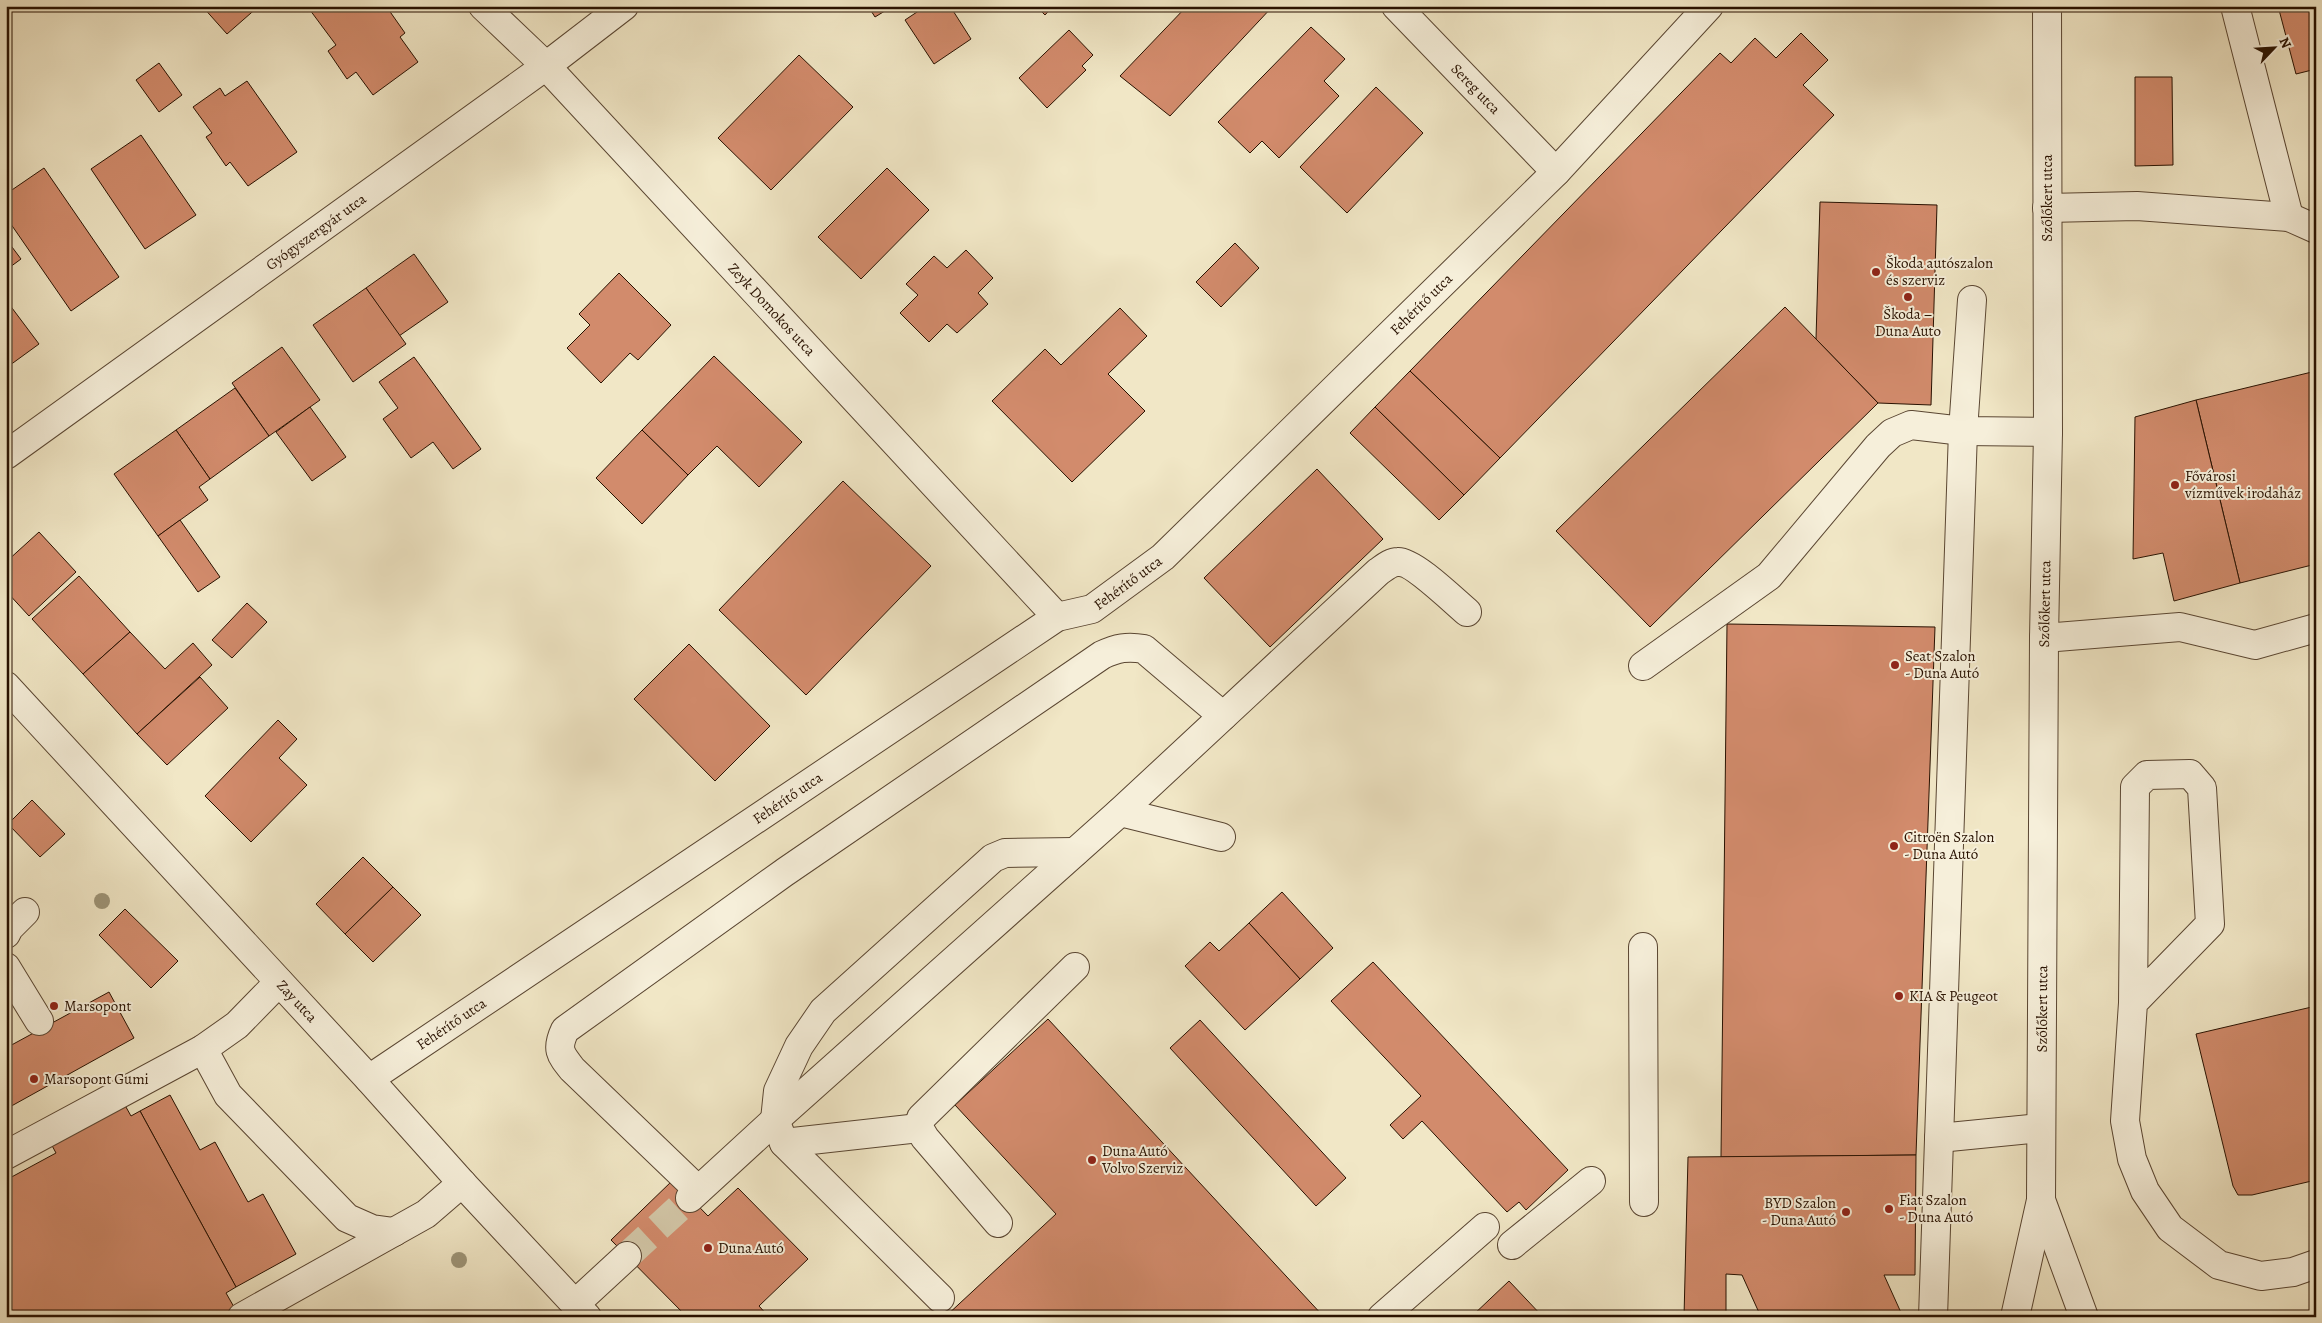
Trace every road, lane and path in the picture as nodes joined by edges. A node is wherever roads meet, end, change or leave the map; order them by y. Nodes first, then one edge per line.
1 (483, 6) edge
2 (624, 6) edge
3 (1396, 6) edge
4 (1709, 6) edge
5 (2047, 6) edge
6 (2235, 6) edge
7 (546, 66) junction
8 (1556, 172) junction
9 (2048, 208) junction
10 (2289, 216) junction
11 (2316, 229) edge
12 (1972, 300) dead end
13 (1963, 431) junction
14 (2048, 432) junction
15 (6, 455) edge
16 (1466, 612) dead end
17 (1057, 617) junction
18 (2316, 628) edge
19 (2044, 638) junction
20 (1643, 666) dead end
21 (6, 686) edge
22 (1223, 716) junction
23 (1120, 812) junction
24 (1221, 837) dead end
25 (1075, 852) junction
26 (25, 912) dead end
27 (6, 934) edge
28 (1643, 946) dead end
29 (6, 967) edge
30 (1075, 967) dead end
31 (279, 982) junction
32 (2133, 1003) junction
33 (39, 1021) dead end
34 (203, 1048) junction
35 (369, 1079) junction
36 (919, 1128) junction
37 (2041, 1128) junction
38 (779, 1131) junction
39 (1940, 1138) junction
40 (6, 1155) edge
41 (1591, 1181) dead end
42 (462, 1183) junction
43 (2040, 1200) junction
44 (1644, 1202) dead end
45 (998, 1223) dead end
46 (1485, 1227) dead end
47 (394, 1232) junction
48 (1512, 1245) dead end
49 (627, 1256) tunnel mouth
50 (2316, 1264) edge
51 (940, 1298) dead end
52 (581, 1310) edge
53 (242, 1317) edge
54 (1382, 1317) edge
55 (1933, 1317) edge
56 (2015, 1317) edge
57 (2084, 1317) edge

1 - 7 street, Zeyk Domokos utca
2 - 7 street, Gyógyszergyár utca
3 - 8 street, Sereg utca
4 - 8 street, Fehérítő utca
5 - 9 street, Szőlőkert utca
6 - 10 street
7 - 15 street, Gyógyszergyár utca
7 - 17 street, Zeyk Domokos utca
8 - 17 street, Fehérítő utca
9 - 10 street
9 - 14 street, Szőlőkert utca
10 - 11 street
12 - 13 street
13 - 14 street
13 - 20 street
13 - 39 street
14 - 19 street, Szőlőkert utca
16 - 22 street
17 - 35 street, Fehérítő utca
18 - 19 street
19 - 37 street, Szőlőkert utca
21 - 31 street, Zay utca
22 - 23 street
22 - 38 street
23 - 24 street
23 - 25 street
25 - 38 street
25 - 38 street
26 - 27 street
28 - 44 street
29 - 33 street
30 - 36 street
31 - 34 street
31 - 35 street, Zay utca
32 - 32 street
32 - 50 street
34 - 40 street
34 - 47 street
35 - 42 street, Zay utca
36 - 38 street
36 - 45 street
37 - 39 street
37 - 43 street, Szőlőkert utca
38 - 51 street
39 - 55 street
41 - 48 street
42 - 47 street
42 - 52 street, Zay utca
43 - 56 street, Szőlőkert utca
43 - 57 street, Szőlőkert utca
46 - 54 street
47 - 53 street
49 - 52 street

